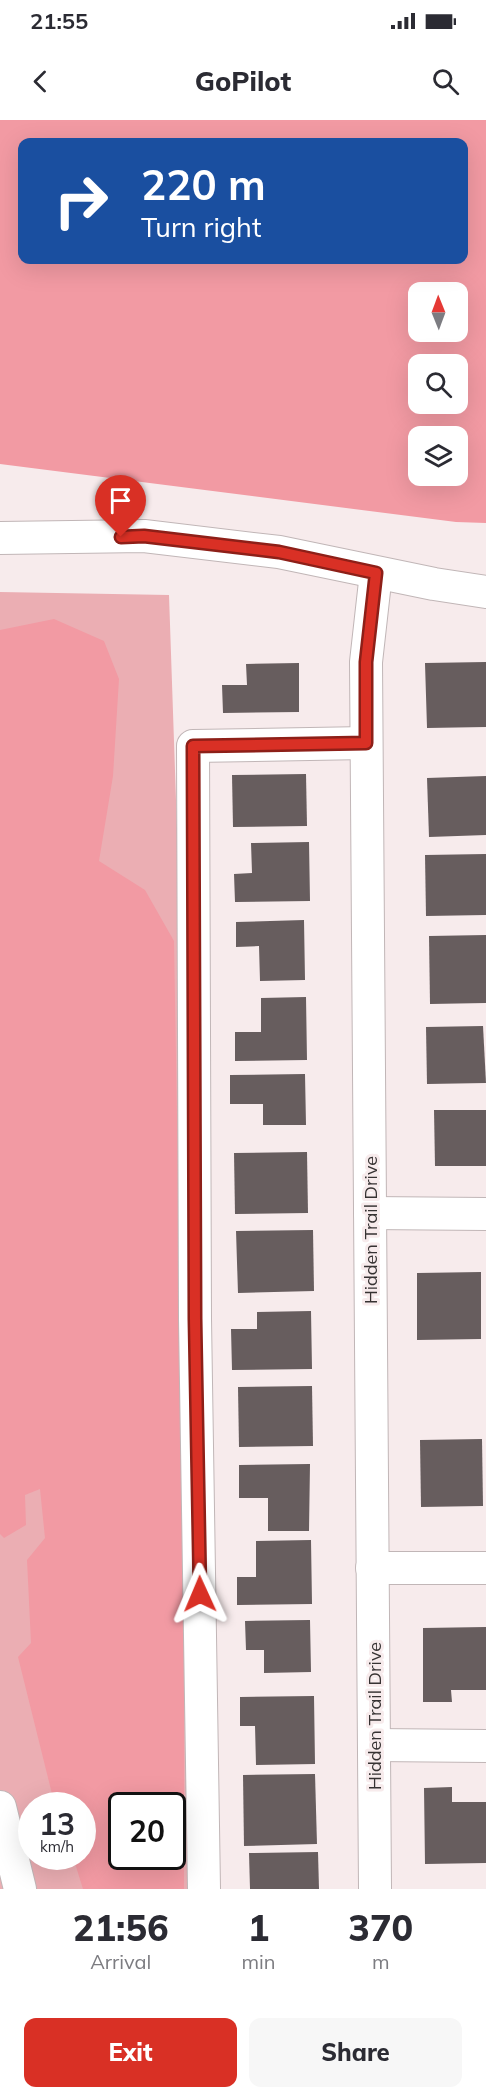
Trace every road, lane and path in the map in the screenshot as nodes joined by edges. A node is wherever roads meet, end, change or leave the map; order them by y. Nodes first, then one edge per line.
1 (0, 538) edge
2 (53, 538) junction
3 (0, 554) edge
4 (376, 573) junction
5 (486, 592) edge
6 (366, 743) junction
7 (370, 1213) junction
8 (486, 1214) edge
9 (372, 1568) junction
10 (486, 1568) edge
11 (374, 1746) junction
12 (486, 1746) edge
13 (0, 1807) edge
14 (20, 1889) edge
15 (204, 1889) edge
16 (375, 1889) edge

1 - 2 street
2 - 3 street
2 - 4 street
4 - 5 street
4 - 6 street, Hidden Trail Drive
6 - 7 street, Hidden Trail Drive
6 - 15 street
7 - 8 street
7 - 9 street, Hidden Trail Drive
9 - 10 street
9 - 11 street, Hidden Trail Drive
11 - 12 street
11 - 16 street, Hidden Trail Drive
13 - 14 street

